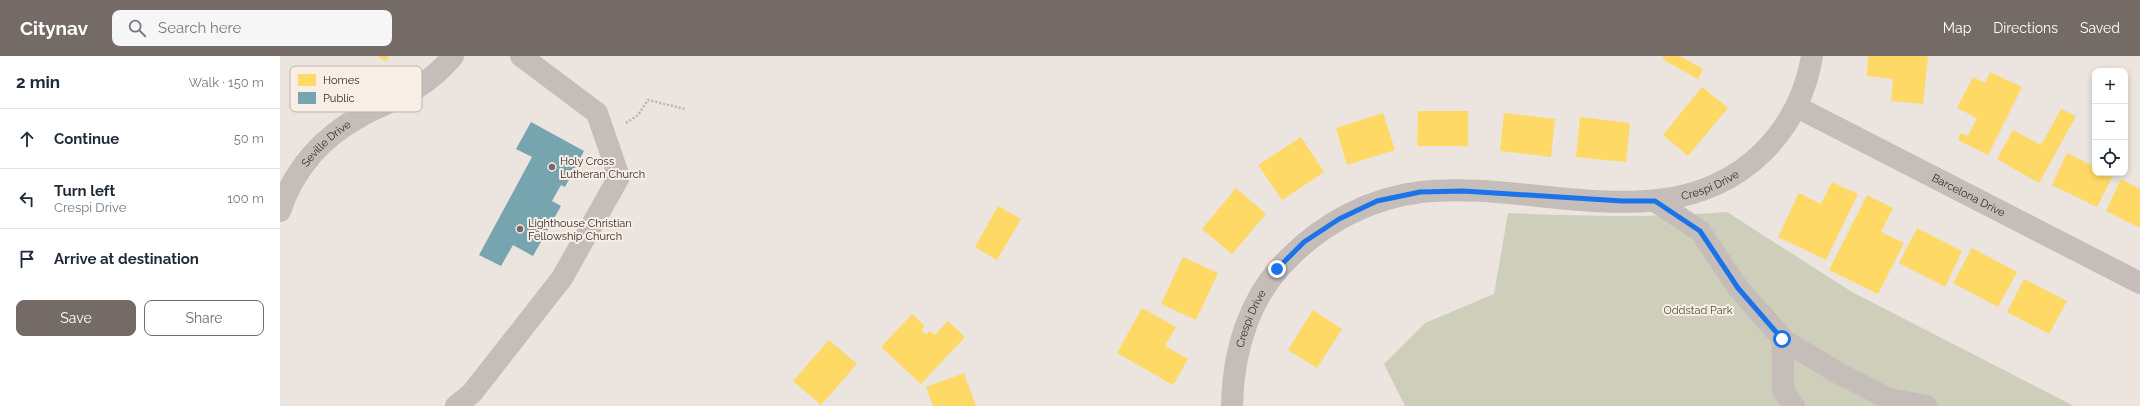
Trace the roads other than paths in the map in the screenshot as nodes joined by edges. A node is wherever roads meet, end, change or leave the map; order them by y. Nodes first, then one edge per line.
1 (453, 56) edge
2 (521, 56) edge
3 (1812, 56) edge
4 (422, 85) edge
5 (1797, 107) junction
6 (367, 112) edge
7 (1655, 201) junction
8 (280, 211) edge
9 (2140, 284) edge
10 (1782, 339) junction
11 (456, 406) edge
12 (1232, 406) edge
13 (1794, 406) edge
14 (1926, 406) edge

1 - 4 street, Seville Drive
2 - 11 street
3 - 5 street, Crespi Drive
5 - 7 street, Crespi Drive
5 - 9 street, Barcelona Drive
6 - 8 street, Seville Drive
7 - 10 street
7 - 12 street, Crespi Drive
10 - 13 street
10 - 14 street

